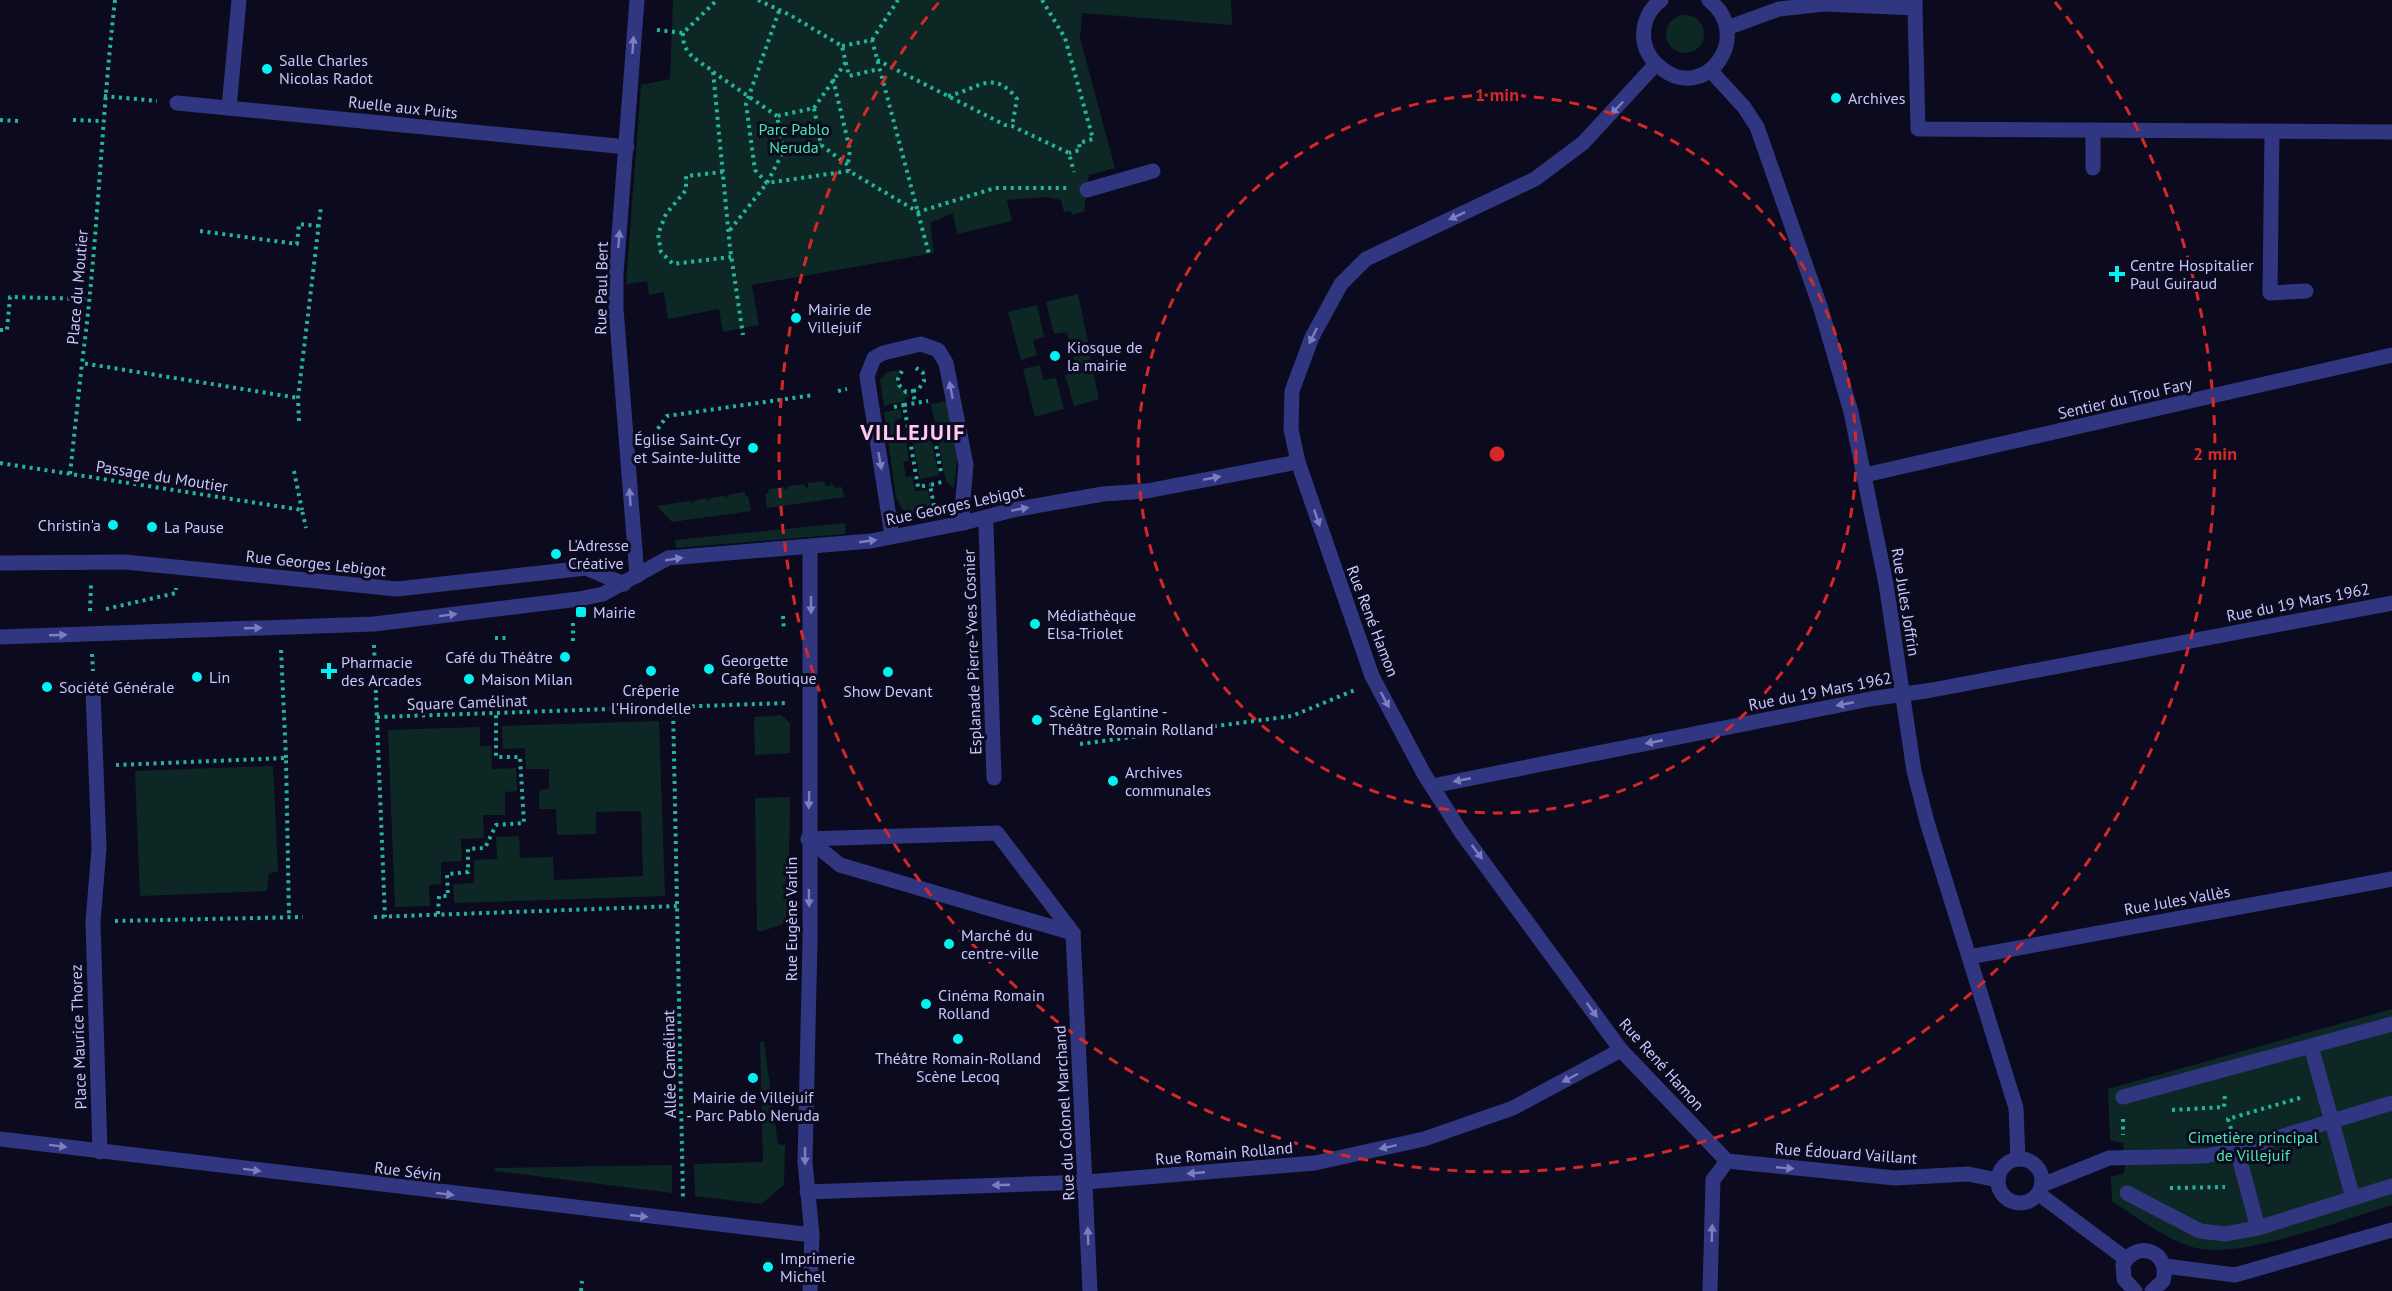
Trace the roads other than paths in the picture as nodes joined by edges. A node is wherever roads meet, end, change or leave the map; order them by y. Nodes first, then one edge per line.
1 (239, 0) edge
2 (637, 0) edge
3 (1661, 0) edge
4 (1709, 0) edge
5 (1915, 4) edge
6 (1727, 28) junction
7 (1656, 64) junction
8 (1710, 70) junction
9 (177, 103) road end
10 (229, 108) junction
11 (2093, 130) junction
12 (2272, 131) junction
13 (2392, 132) edge
14 (627, 147) junction
15 (2093, 168) dead end
16 (1153, 171) dead end
17 (1083, 189) road end
18 (2306, 291) dead end
19 (2392, 356) edge
20 (1298, 462) junction
21 (1865, 475) junction
22 (963, 523) junction
23 (986, 525) dead end
24 (892, 536) junction
25 (810, 546) junction
26 (0, 563) edge
27 (631, 580) junction
28 (2392, 603) edge
29 (0, 638) edge
30 (93, 691) road end
31 (1902, 694) junction
32 (994, 778) dead end
33 (1432, 786) junction
34 (808, 839) junction
35 (2392, 879) edge
36 (1073, 933) junction
37 (1969, 957) junction
38 (2392, 1024) edge
39 (2311, 1046) junction
40 (1621, 1050) junction
41 (2123, 1097) dead end
42 (2392, 1103) edge
43 (2333, 1120) junction
44 (0, 1139) edge
45 (2236, 1150) junction
46 (100, 1152) junction
47 (2018, 1159) junction
48 (1727, 1161) junction
49 (1998, 1180) junction
50 (1086, 1182) junction
51 (2392, 1186) edge
52 (2040, 1190) junction
53 (807, 1192) junction
54 (2127, 1193) dead end
55 (2353, 1198) junction
56 (2258, 1228) junction
57 (2392, 1230) edge
58 (812, 1235) junction
59 (2126, 1258) junction
60 (2164, 1266) junction
61 (810, 1291) edge
62 (1090, 1291) edge
63 (1710, 1291) edge
64 (2135, 1291) edge
65 (2152, 1291) edge

1 - 10 street
14 -> 2 street, Rue Paul Bert
3 - 7 street
4 - 6 street
5 - 6 street
5 - 11 street
6 - 8 street
7 - 8 street
7 -> 20 street, Rue René Hamon
8 - 21 street, Rue Jules Joffrin
9 - 10 street, Ruelle aux Puits
10 - 14 street, Ruelle aux Puits
11 - 12 street
11 - 15 street
12 - 13 street
12 - 18 street
27 -> 14 street, Rue Paul Bert
16 - 17 street
19 - 21 street, Sentier du Trou Fary
22 -> 20 street, Rue Georges Lebigot
20 -> 33 street, Rue René Hamon
21 - 31 street, Rue Jules Joffrin
22 - 24 street, Rue Georges Lebigot
22 -> 24 street
23 - 32 street, Esplanade Pierre-Yves Cosnier
25 -> 24 street, Rue Georges Lebigot
27 -> 25 street, Rue Georges Lebigot
25 -> 34 street, Rue Eugène Varlin
26 - 27 street, Rue Georges Lebigot
29 -> 27 street, Rue Georges Lebigot
28 - 31 street, Rue du 19 Mars 1962
30 - 46 street, Place Maurice Thorez
31 -> 33 street, Rue du 19 Mars 1962
31 - 37 street, Rue Jules Joffrin
33 -> 40 street, Rue René Hamon
34 - 36 street
34 - 36 street
34 -> 53 street, Rue Eugène Varlin
35 - 37 street, Rue Jules Vallès
36 - 50 street, Rue du Colonel Marchand
37 - 47 street, Rue Jules Joffrin
38 - 39 street
39 - 41 street
39 - 43 street
40 - 48 street, Rue René Hamon
40 -> 50 street, Rue Romain Rolland
42 - 43 street
43 - 45 street
43 - 55 street
44 -> 46 street, Rue Sévin
45 - 52 street
45 - 56 street
46 -> 58 street, Rue Sévin
47 - 49 street
47 - 52 street
48 -> 49 street, Rue Édouard Vaillant
63 -> 48 street
49 - 52 street
50 -> 53 street, Rue Romain Rolland
62 -> 50 street, Rue du Colonel Marchand
51 - 55 street
52 - 59 street
53 - 58 street, Rue Eugène Varlin
54 - 56 street
55 - 56 street
57 - 60 street
58 - 61 street, Rue Eugène Varlin
59 - 60 street
59 - 64 street
60 - 65 street

